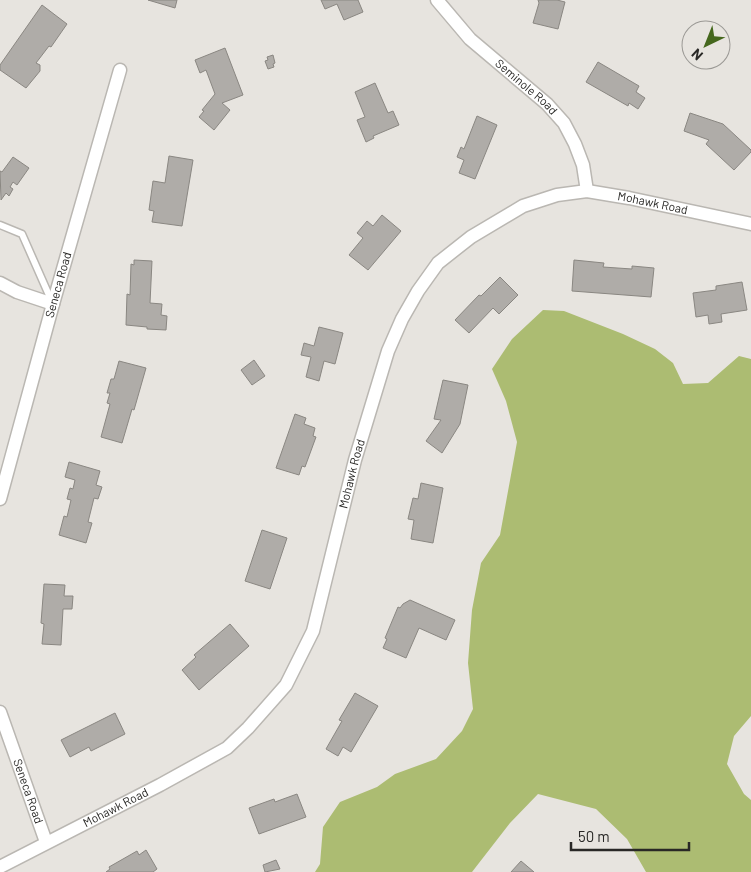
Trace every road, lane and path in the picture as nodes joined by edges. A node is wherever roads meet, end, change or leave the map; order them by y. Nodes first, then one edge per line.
1 (437, 0) edge
2 (120, 70) dead end
3 (588, 191) junction
4 (751, 224) edge
5 (0, 225) edge
6 (0, 283) edge
7 (53, 304) junction
8 (0, 499) edge
9 (0, 712) edge
10 (46, 842) junction
11 (0, 867) edge

1 - 3 street, Seminole Road
2 - 7 street, Seneca Road
3 - 4 street, Mohawk Road
3 - 10 street, Mohawk Road
5 - 7 lane
6 - 7 street
7 - 8 street, Seneca Road
9 - 10 street, Seneca Road
10 - 11 street, Mohawk Road

